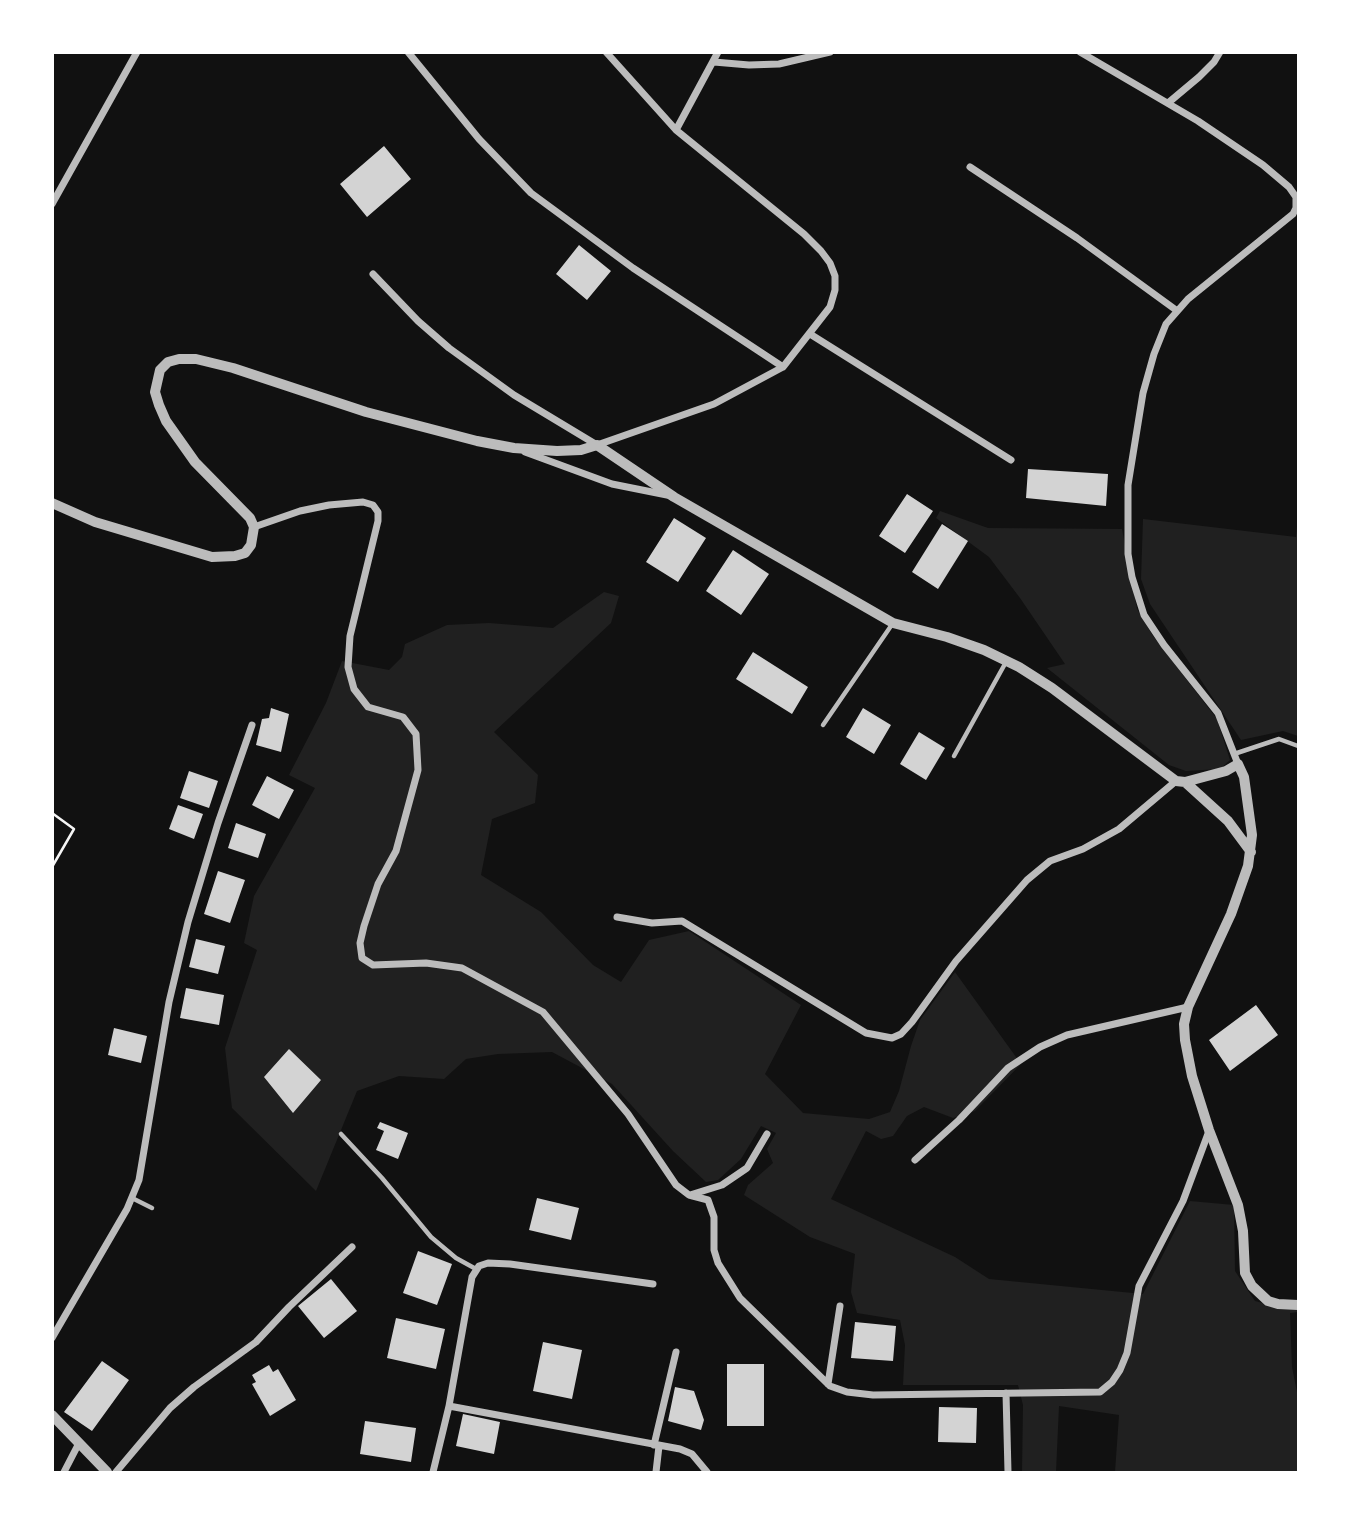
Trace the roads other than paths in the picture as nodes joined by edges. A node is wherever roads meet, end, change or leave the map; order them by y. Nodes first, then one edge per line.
1 (137, 52) edge
2 (408, 52) edge
3 (606, 52) edge
4 (718, 52) edge
5 (830, 52) edge
6 (1080, 52) edge
7 (1220, 52) edge
8 (714, 62) junction
9 (1168, 103) junction
10 (676, 130) junction
11 (970, 167) dead end
12 (1298, 202) edge
13 (52, 204) edge
14 (373, 274) dead end
15 (1176, 310) junction
16 (810, 334) junction
17 (783, 367) junction
18 (597, 445) junction
19 (514, 448) junction
20 (1012, 460) dead end
21 (674, 497) junction
22 (52, 503) edge
23 (254, 527) junction
24 (893, 623) junction
25 (1006, 661) junction
26 (252, 725) dead end
27 (822, 726) dead end
28 (1298, 746) edge
29 (954, 756) dead end
30 (1236, 759) junction
31 (1180, 781) junction
32 (1251, 852) junction
33 (617, 917) dead end
34 (1188, 1007) junction
35 (1209, 1130) junction
36 (767, 1133) dead end
37 (341, 1134) dead end
38 (915, 1160) dead end
39 (689, 1195) junction
40 (132, 1198) junction
41 (152, 1208) dead end
42 (352, 1247) dead end
43 (476, 1269) junction
44 (653, 1284) dead end
45 (1298, 1305) edge
46 (840, 1306) dead end
47 (52, 1338) edge
48 (676, 1352) dead end
49 (828, 1384) junction
50 (1006, 1393) junction
51 (449, 1406) junction
52 (52, 1415) edge
53 (79, 1443) junction
54 (657, 1445) junction
55 (64, 1472) edge
56 (107, 1472) edge
57 (116, 1472) edge
58 (433, 1472) edge
59 (656, 1472) edge
60 (707, 1472) edge
61 (1008, 1472) edge

1 - 13 street
2 - 17 street
3 - 10 street
4 - 8 street
5 - 8 street
6 - 9 street
7 - 9 street
8 - 10 street
9 - 12 street
10 - 16 street
11 - 15 street
12 - 15 street
14 - 18 street
15 - 30 street
16 - 17 street
16 - 20 street
17 - 18 street
18 - 19 street
18 - 21 street
19 - 21 street
19 - 23 street
21 - 24 street
22 - 23 street
23 - 39 street
24 - 25 street
24 - 27 lane
25 - 29 lane
25 - 31 street
26 - 40 street
28 - 30 lane
30 - 31 street
30 - 32 street
31 - 32 street
31 - 33 street
32 - 34 street
34 - 35 street
34 - 38 street
35 - 45 street
35 - 50 street
36 - 39 street
37 - 43 lane
39 - 49 street
40 - 41 lane
40 - 47 street
42 - 57 street
43 - 44 street
43 - 51 street
46 - 49 street
48 - 54 street
49 - 50 street
50 - 61 street
51 - 54 street
51 - 58 street
52 - 53 street
53 - 55 street
53 - 56 street
54 - 59 street
54 - 60 street

